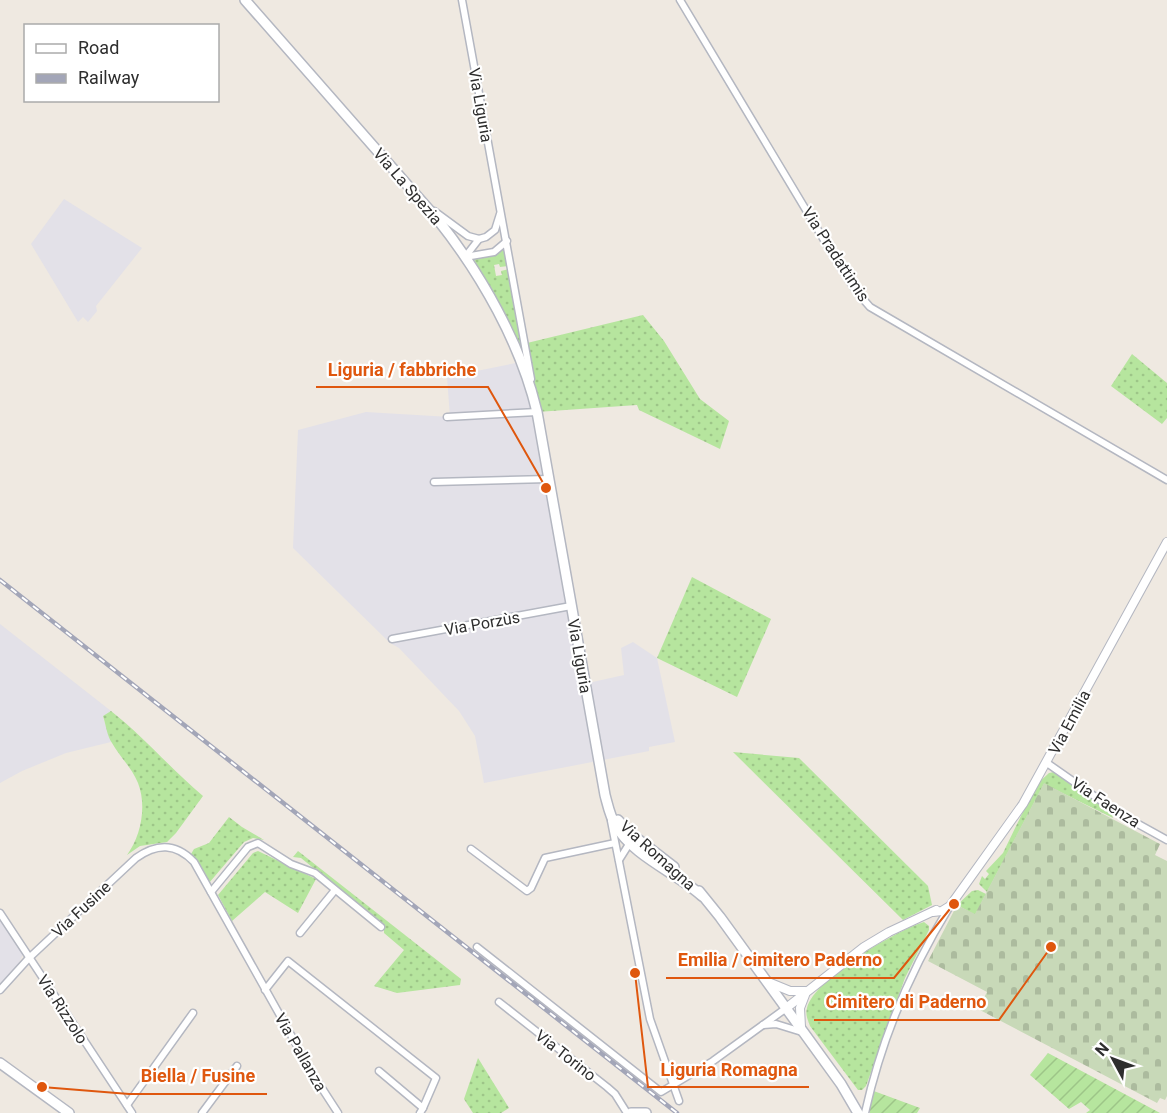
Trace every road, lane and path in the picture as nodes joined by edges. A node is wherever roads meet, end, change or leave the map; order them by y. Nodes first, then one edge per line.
1 (245, 0) edge
2 (462, 0) edge
3 (680, 0) edge
4 (425, 205) junction
5 (500, 210) junction
6 (479, 239) junction
7 (507, 241) junction
8 (465, 257) junction
9 (534, 397) junction
10 (537, 412) junction
11 (447, 417) dead end
12 (549, 478) junction
13 (1167, 480) edge
14 (435, 482) dead end
15 (1167, 542) edge
16 (571, 606) junction
17 (392, 639) dead end
18 (1047, 763) junction
19 (608, 806) joint
20 (623, 833) junction
21 (1167, 840) edge
22 (615, 843) junction
23 (173, 847) joint
24 (471, 849) dead end
25 (618, 860) junction
26 (335, 890) junction
27 (211, 892) junction
28 (958, 893) junction
29 (950, 906) junction
30 (933, 912) junction
31 (0, 913) edge
32 (381, 927) dead end
33 (300, 933) dead end
34 (477, 947) dead end
35 (29, 958) junction
36 (763, 978) junction
37 (0, 990) edge
38 (265, 990) junction
39 (807, 991) junction
40 (499, 1002) dead end
41 (785, 1009) junction
42 (193, 1013) dead end
43 (763, 1026) junction
44 (802, 1032) junction
45 (0, 1063) edge
46 (237, 1066) dead end
47 (379, 1071) dead end
48 (673, 1086) junction
49 (679, 1101) dead end
50 (127, 1105) junction
51 (421, 1110) edge
52 (69, 1113) edge
53 (132, 1113) edge
54 (202, 1113) edge
55 (338, 1113) edge
56 (629, 1113) edge
57 (646, 1113) edge
58 (858, 1113) edge
59 (865, 1113) edge

1 - 4 main road, Via La Spezia
2 - 5 street, Via Liguria
3 - 13 street, Via Pradattimis
4 - 6 street
4 - 8 main road, Via La Spezia
5 - 6 street
5 - 7 street, Via Liguria
6 - 8 street
7 - 8 street
7 - 9 street, Via Liguria
8 - 9 main road, Via La Spezia
9 - 10 main road, Via Liguria
10 - 11 street
10 - 12 main road, Via Liguria
12 - 14 street
12 - 16 main road, Via Liguria
15 - 18 street, Via Emilia
16 - 17 street, Via Porzùs
16 - 19 main road, Via Liguria
18 - 21 street, Via Faenza
18 - 28 street, Via Emilia
19 - 20 main road, Via Romagna
20 - 22 street
20 - 25 street
20 - 36 main road, Via Romagna
22 - 24 street
22 - 25 street
23 - 27 street, Via Pallanza
23 - 35 street, Via Fusine
25 - 48 street
26 - 27 street
26 - 32 street
26 - 33 street
27 - 38 street, Via Pallanza
28 - 29 street, Via Emilia
28 - 30 street, Via Emilia
29 - 30 street, Via Emilia
29 - 59 street
30 - 39 street, Via Emilia
31 - 35 street, Via Rizzolo
34 - 48 street
35 - 37 street, Via Fusine
35 - 50 street, Via Rizzolo
36 - 39 street
36 - 41 main road, Via Romagna
38 - 51 street
38 - 55 street, Via Pallanza
39 - 41 street, Via Emilia
39 - 44 street
40 - 56 street, Via Torino
41 - 43 street, Via Emilia
41 - 44 main road, Via Romagna
42 - 50 street
43 - 44 street
43 - 48 street, Via Emilia
44 - 58 main road, Via Romagna
45 - 52 main road
46 - 54 street
47 - 51 street
48 - 49 street
50 - 53 street, Via Rizzolo
56 - 57 main road, Via Torino

